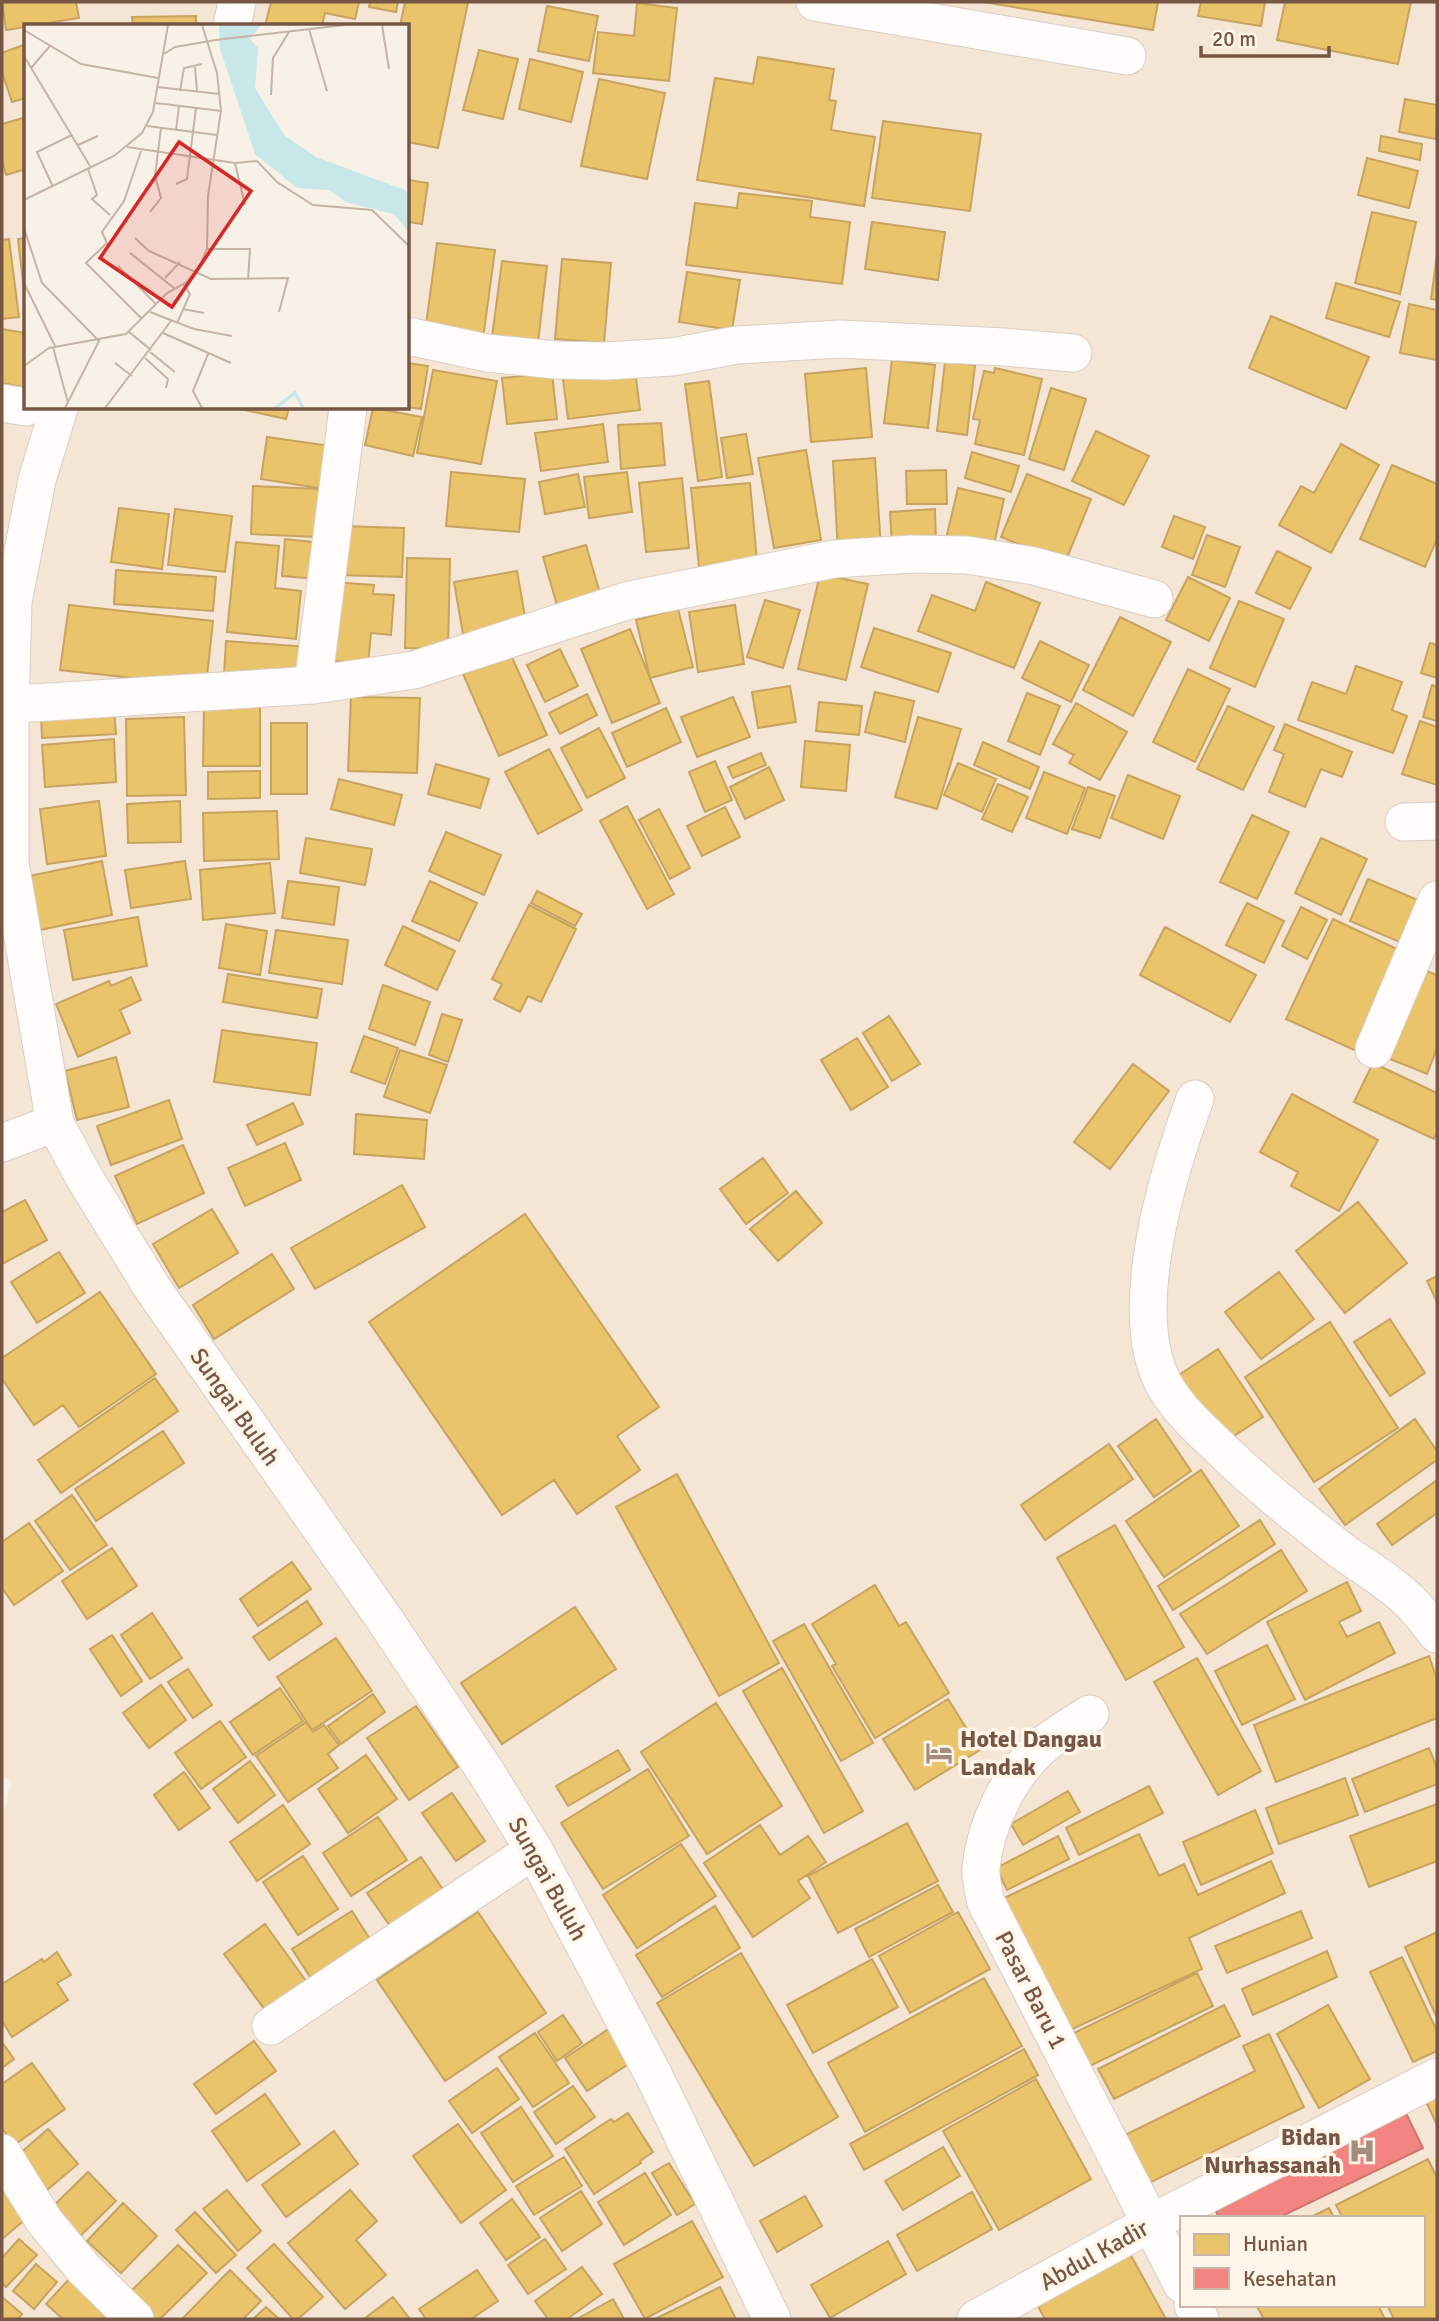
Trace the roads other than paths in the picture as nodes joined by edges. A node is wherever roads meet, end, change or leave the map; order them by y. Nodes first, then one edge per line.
1 (237, 2) edge
2 (815, 2) edge
3 (232, 24) edge
4 (1127, 56) dead end
5 (410, 336) edge
6 (1073, 353) dead end
7 (2, 403) edge
8 (24, 406) edge
9 (43, 410) edge
10 (348, 410) edge
11 (1154, 599) dead end
12 (313, 685) junction
13 (6, 705) edge
14 (1437, 900) edge
15 (1374, 1049) dead end
16 (1195, 1099) dead end
17 (55, 1123) junction
18 (2, 1143) edge
19 (1437, 1634) edge
20 (1090, 1714) dead end
21 (534, 1850) junction
22 (271, 2026) dead end
23 (1437, 2077) edge
24 (2, 2153) edge
25 (1150, 2223) junction
26 (1180, 2280) edge
27 (135, 2319) edge
28 (772, 2319) edge
29 (976, 2319) edge

1 - 3 street
2 - 4 street
5 - 6 street
7 - 8 street
9 - 13 street, Sungai Buluh
10 - 12 street
11 - 12 street
12 - 13 street
13 - 17 street, Sungai Buluh
14 - 15 street
16 - 19 street
17 - 18 street
17 - 21 street, Sungai Buluh
20 - 25 street, Pasar Baru 1
21 - 22 street
21 - 28 street, Sungai Buluh
23 - 25 street, Abdul Kadir
24 - 27 street
25 - 26 street, Pasar Baru 1
25 - 29 street, Abdul Kadir

